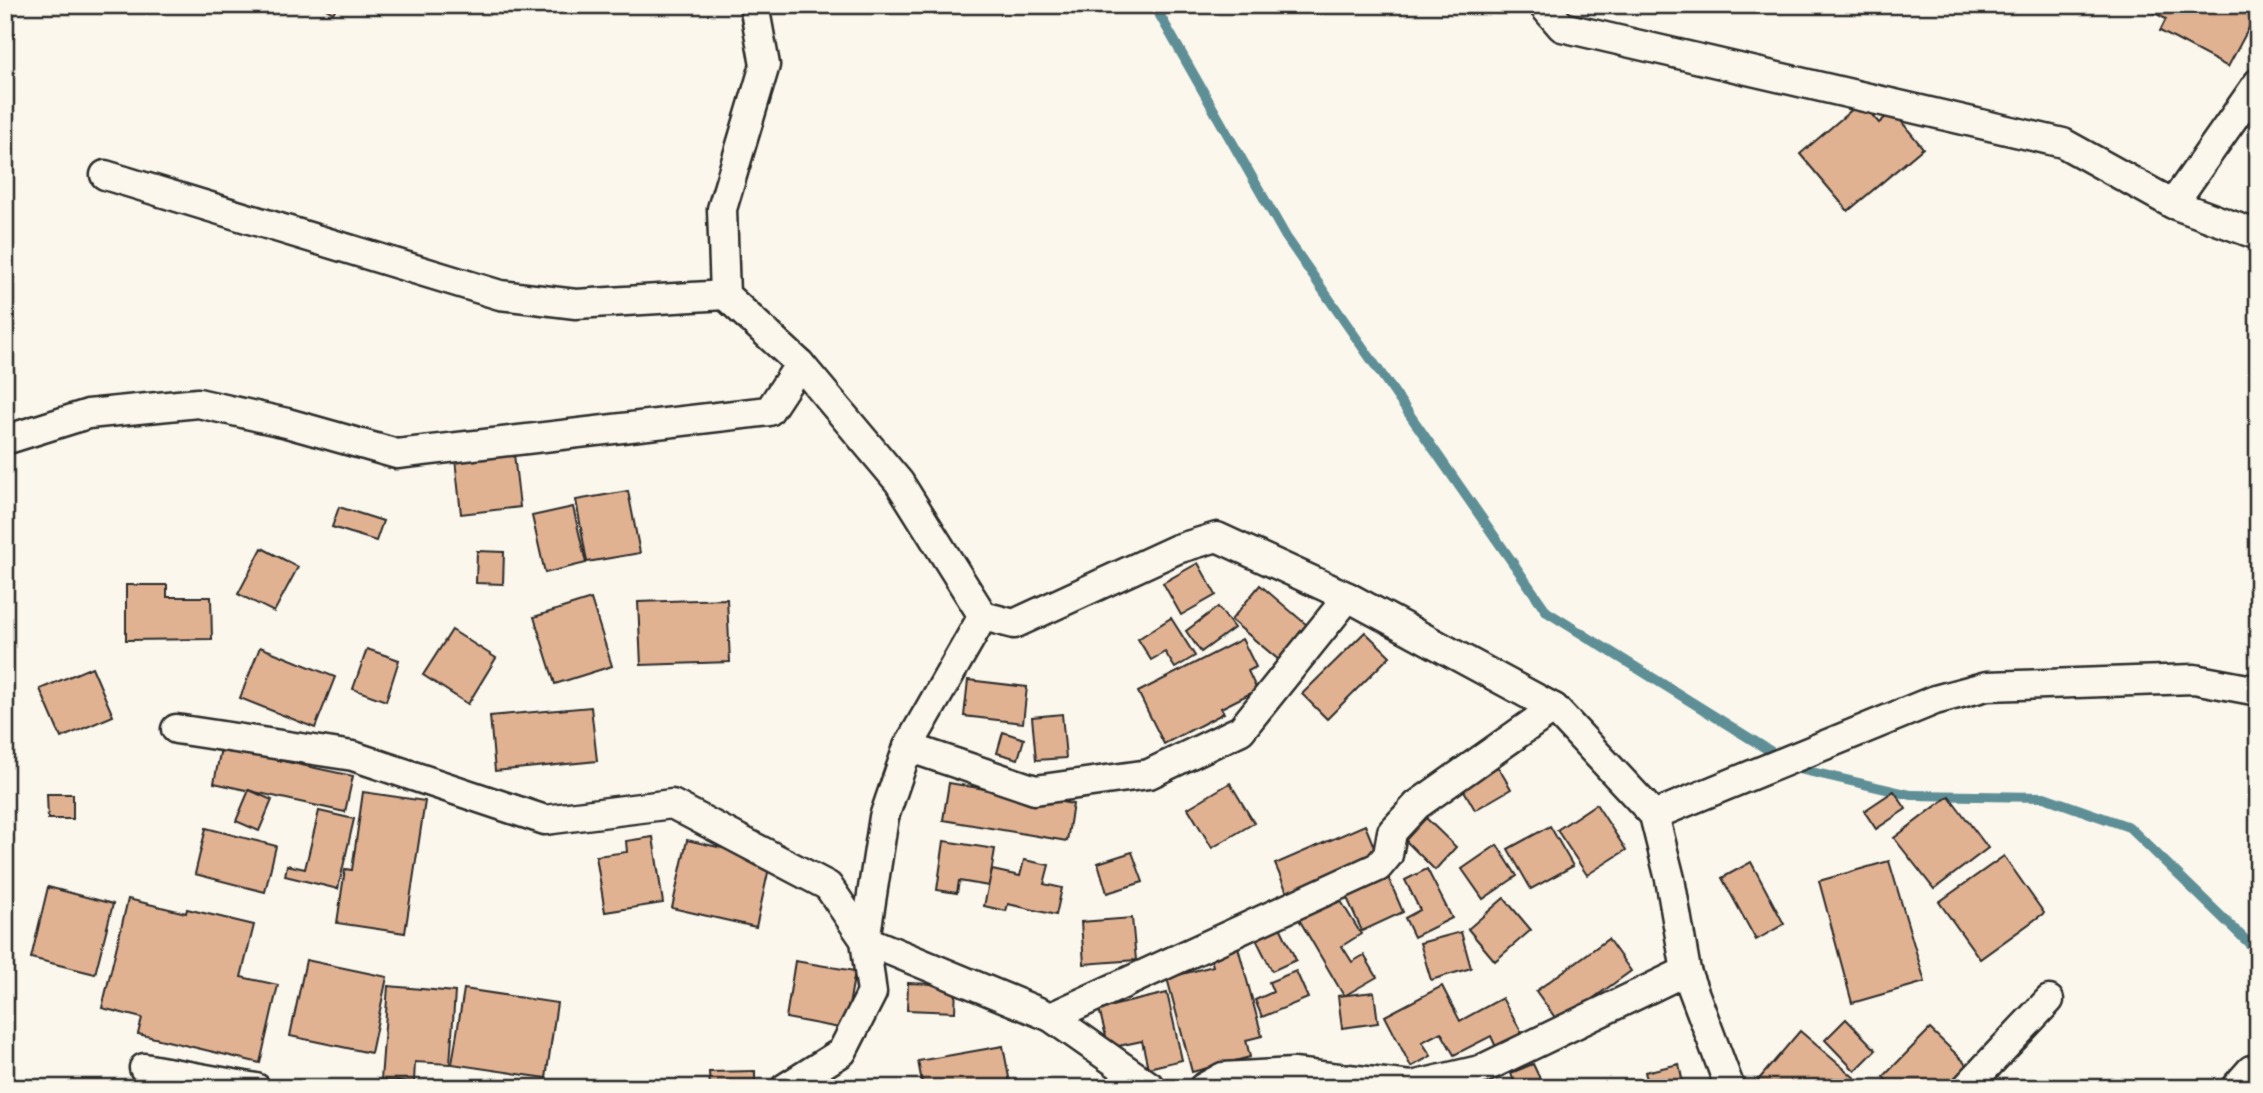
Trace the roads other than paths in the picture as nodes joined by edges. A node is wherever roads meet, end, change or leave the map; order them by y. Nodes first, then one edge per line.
1 (754, 5) edge
2 (1543, 5) edge
3 (2258, 83) edge
4 (105, 175) dead end
5 (2173, 204) junction
6 (2258, 235) edge
7 (725, 295) junction
8 (800, 364) junction
9 (5, 440) edge
10 (1348, 597) junction
11 (983, 616) junction
12 (2258, 691) edge
13 (1554, 708) junction
14 (176, 729) dead end
15 (908, 747) junction
16 (1654, 815) junction
17 (865, 940) junction
18 (1686, 971) junction
19 (2049, 1000) dead end
20 (1051, 1017) junction
21 (144, 1068) dead end
22 (256, 1088) edge
23 (785, 1088) edge
24 (1152, 1088) edge
25 (1203, 1088) edge
26 (1730, 1088) edge
27 (1966, 1088) edge

1 - 7 street
2 - 5 street
3 - 5 street
4 - 7 street
5 - 6 street
7 - 8 street
8 - 9 street
8 - 11 street
10 - 11 street
10 - 13 street
10 - 15 street
11 - 15 street
12 - 16 street
13 - 16 street
13 - 20 street
14 - 17 street
15 - 17 street
16 - 18 street
17 - 20 street
17 - 23 street
18 - 25 street
18 - 26 street
19 - 27 street
20 - 24 street
21 - 22 street

